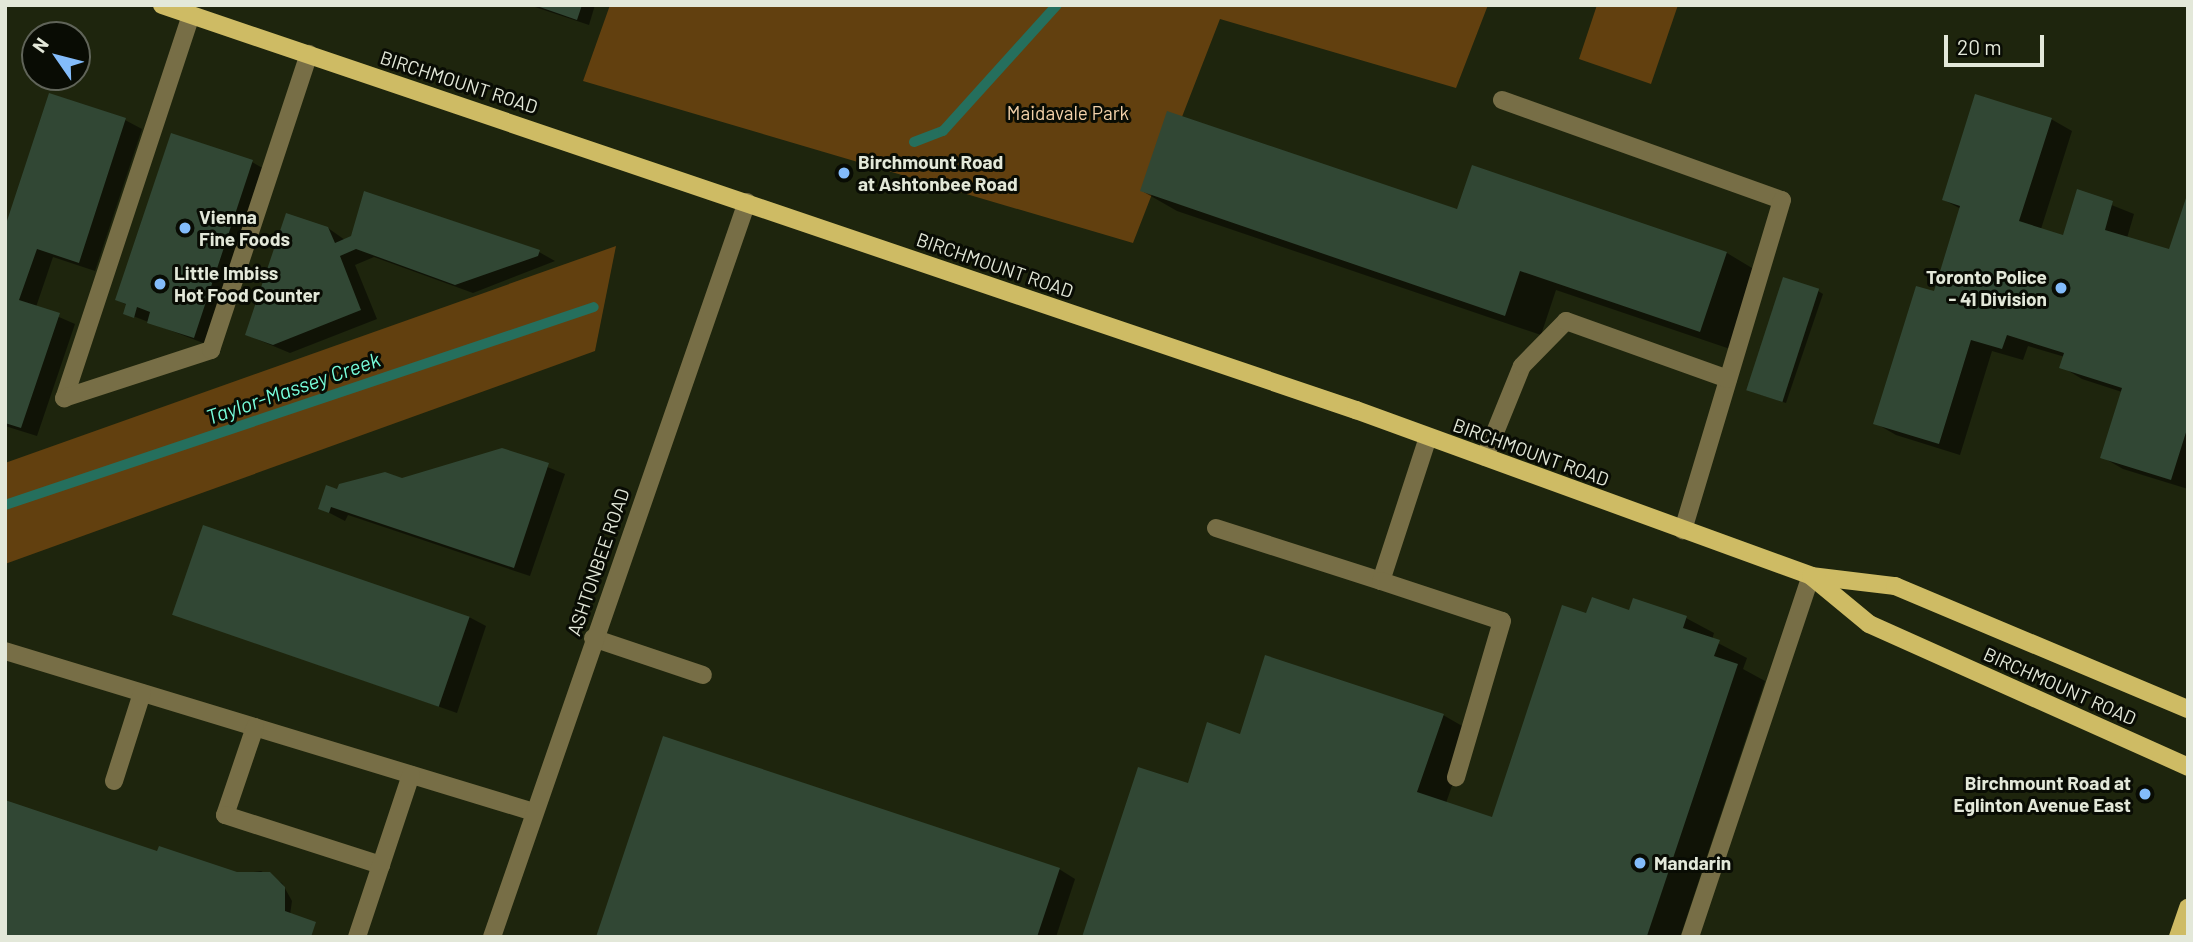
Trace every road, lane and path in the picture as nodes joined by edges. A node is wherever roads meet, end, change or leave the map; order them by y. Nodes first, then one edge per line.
1 (162, 5) edge
2 (191, 15) junction
3 (309, 54) junction
4 (1502, 100) dead end
5 (747, 201) junction
6 (1728, 379) junction
7 (1428, 437) junction
8 (1485, 457) junction
9 (1216, 528) dead end
10 (1683, 530) junction
11 (1811, 576) junction
12 (1381, 580) junction
13 (593, 638) junction
14 (5, 651) edge
15 (703, 675) dead end
16 (142, 693) junction
17 (2188, 709) edge
18 (255, 727) junction
19 (2188, 767) edge
20 (411, 775) junction
21 (1456, 777) dead end
22 (114, 780) dead end
23 (534, 812) junction
24 (381, 865) junction
25 (2188, 908) edge
26 (358, 937) edge
27 (492, 937) edge
28 (1690, 937) edge
29 (2178, 937) edge

1 - 2 main road, BIRCHMOUNT ROAD
2 - 3 main road, BIRCHMOUNT ROAD
2 - 3 street
3 - 5 main road, BIRCHMOUNT ROAD
4 - 6 street
5 - 7 main road, BIRCHMOUNT ROAD
5 - 13 street, ASHTONBEE ROAD
6 - 8 street
6 - 10 street
7 - 8 main road, BIRCHMOUNT ROAD
7 - 12 street
8 - 10 main road, BIRCHMOUNT ROAD
9 - 12 street
10 - 11 main road, BIRCHMOUNT ROAD
11 - 17 main road, BIRCHMOUNT ROAD
11 - 19 main road, BIRCHMOUNT ROAD
11 - 28 street
12 - 21 street
13 - 15 street
13 - 23 street, ASHTONBEE ROAD
14 - 16 street
16 - 18 street
16 - 22 street
18 - 20 street
18 - 24 street
20 - 23 street
20 - 24 street
23 - 27 street, ASHTONBEE ROAD
24 - 26 street
25 - 29 main road

